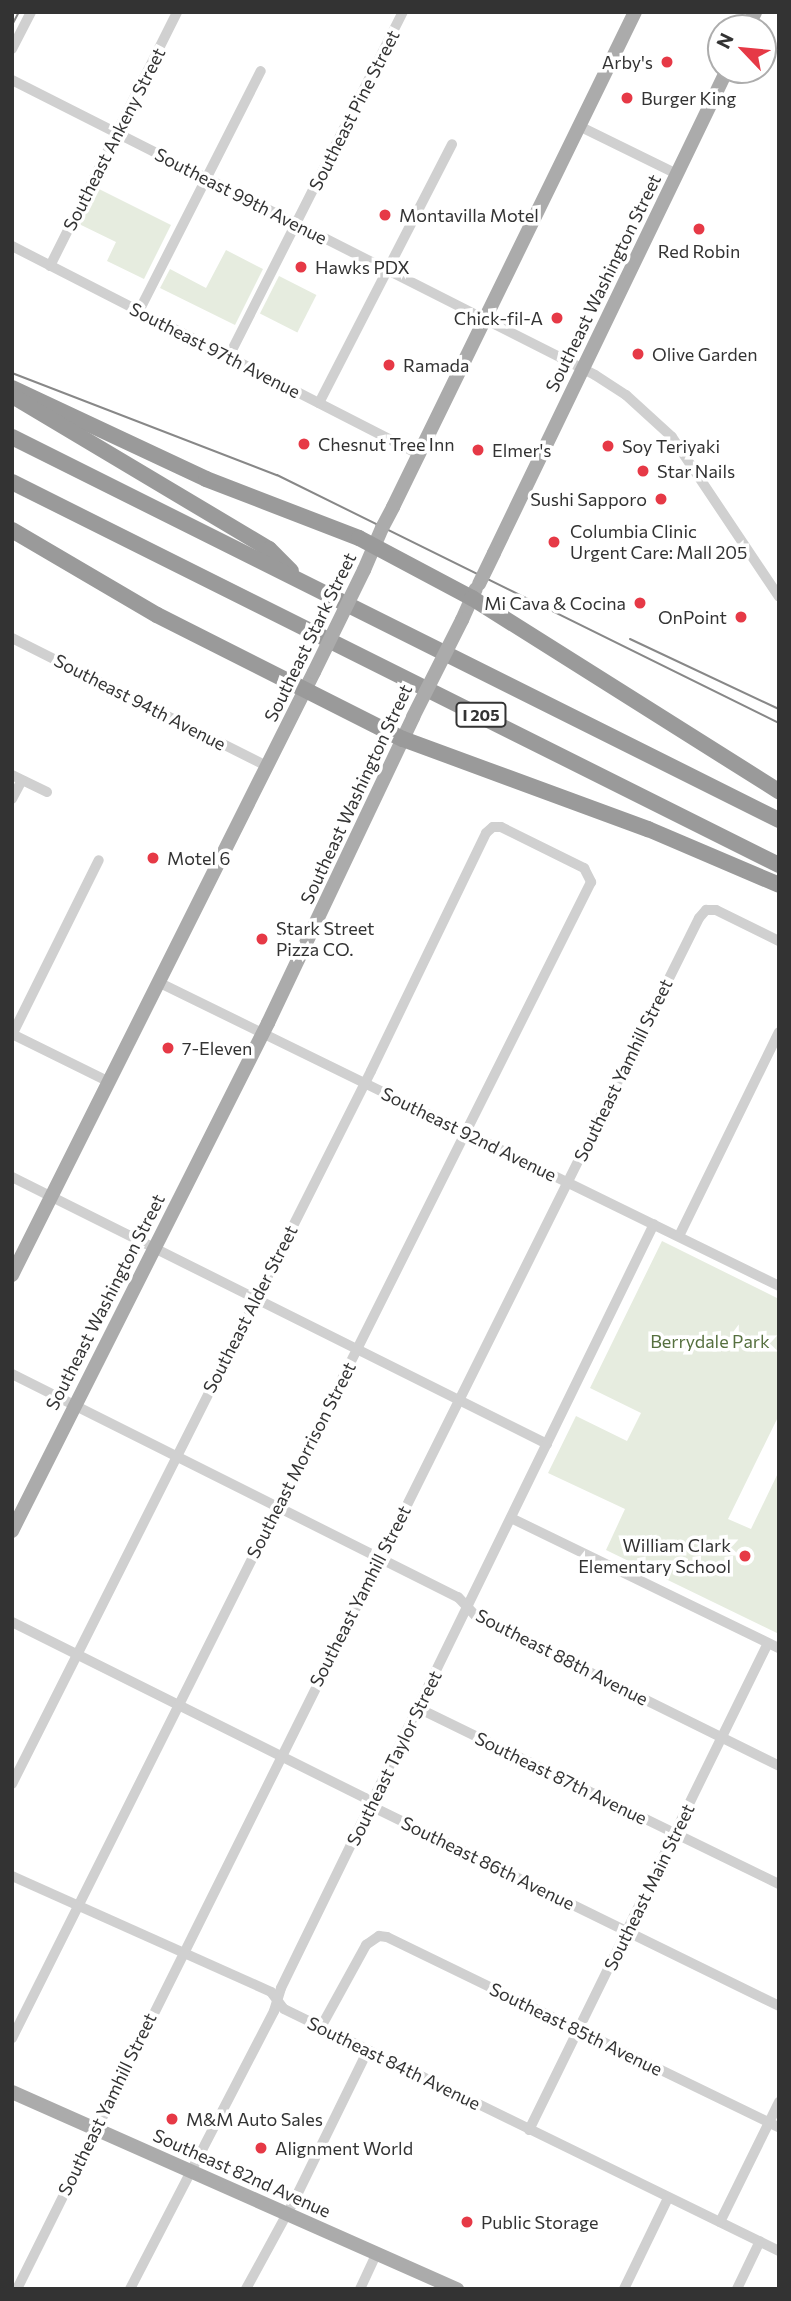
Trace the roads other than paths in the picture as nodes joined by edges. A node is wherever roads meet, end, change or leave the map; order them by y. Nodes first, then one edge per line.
1 (31, 12) edge
2 (177, 12) edge
3 (403, 12) edge
4 (635, 12) edge
5 (12, 49) edge
6 (261, 71) dead end
7 (12, 80) edge
8 (720, 84) edge
9 (579, 126) junction
10 (117, 132) junction
11 (452, 144) dead end
12 (677, 174) junction
13 (206, 178) junction
14 (297, 225) junction
15 (12, 246) edge
16 (50, 265) junction
17 (387, 270) junction
18 (139, 311) junction
19 (484, 320) junction
20 (229, 358) junction
21 (583, 369) junction
22 (12, 388) edge
23 (12, 396) edge
24 (319, 404) junction
25 (12, 437) edge
26 (419, 454) junction
27 (12, 482) edge
28 (12, 490) edge
29 (37, 495) junction
30 (12, 530) edge
31 (374, 548) junction
32 (302, 581) junction
33 (475, 591) junction
34 (779, 597) edge
35 (12, 638) edge
36 (305, 691) junction
37 (403, 739) junction
38 (267, 766) junction
39 (17, 777) edge
40 (779, 791) edge
41 (47, 792) dead end
42 (12, 799) edge
43 (779, 820) edge
44 (99, 860) dead end
45 (779, 865) edge
46 (591, 882) joint
47 (779, 885) edge
48 (779, 941) edge
49 (159, 982) junction
50 (779, 1032) edge
51 (263, 1033) junction
52 (12, 1034) edge
53 (109, 1082) junction
54 (363, 1083) junction
55 (466, 1132) junction
56 (12, 1177) edge
57 (568, 1182) junction
58 (52, 1197) junction
59 (654, 1224) junction
60 (679, 1237) junction
61 (153, 1248) junction
62 (14, 1266) edge
63 (779, 1286) edge
64 (256, 1298) junction
65 (357, 1349) junction
66 (12, 1374) edge
67 (459, 1399) junction
68 (75, 1406) junction
69 (547, 1444) junction
70 (176, 1456) junction
71 (277, 1507) junction
72 (511, 1518) junction
73 (12, 1531) edge
74 (379, 1558) junction
75 (467, 1607) junction
76 (12, 1622) edge
77 (774, 1645) edge
78 (77, 1654) junction
79 (179, 1704) junction
80 (418, 1708) junction
81 (722, 1738) junction
82 (281, 1755) junction
83 (779, 1766) edge
84 (12, 1784) edge
85 (371, 1803) junction
86 (675, 1834) junction
87 (12, 1876) edge
88 (779, 1884) edge
89 (78, 1905) junction
90 (626, 1932) junction
91 (183, 1952) junction
92 (277, 2000) junction
93 (779, 2006) edge
94 (321, 2027) junction
95 (579, 2031) junction
96 (12, 2038) edge
97 (368, 2050) junction
98 (12, 2092) edge
99 (779, 2102) edge
100 (774, 2125) edge
101 (95, 2129) junction
102 (529, 2130) junction
103 (192, 2171) junction
104 (668, 2198) junction
105 (286, 2213) junction
106 (720, 2222) junction
107 (760, 2241) junction
108 (779, 2251) edge
109 (377, 2253) junction
110 (17, 2289) edge
111 (130, 2289) edge
112 (246, 2289) edge
113 (360, 2289) edge
114 (457, 2289) edge
115 (624, 2289) edge
116 (737, 2289) edge

1 - 5 street
2 - 10 street, Southeast Ankeny Street
3 - 14 street, Southeast Pine Street
4 - 9 main road, Southeast Stark Street
6 - 13 street
7 - 10 street, Southeast 99th Avenue
8 - 12 main road, Southeast Washington Street
9 - 12 street
9 - 19 main road, Southeast Stark Street
10 - 13 street, Southeast 99th Avenue
10 - 16 street, Southeast Ankeny Street
11 - 17 street
12 - 21 main road, Southeast Washington Street
13 - 14 street, Southeast 99th Avenue
13 - 18 street
14 - 17 street, Southeast 99th Avenue
14 - 20 street, Southeast Pine Street
15 - 16 street, Southeast 97th Avenue
16 - 18 street, Southeast 97th Avenue
17 - 19 street, Southeast 99th Avenue
17 - 24 street
18 - 20 street, Southeast 97th Avenue
19 - 21 street, Southeast 99th Avenue
19 - 26 main road, Southeast Stark Street
20 - 24 street, Southeast 97th Avenue
21 - 33 main road, Southeast Washington Street, bridge
21 - 34 street, Southeast 99th Avenue
22 - 31 highway
23 - 32 highway
24 - 26 street, Southeast 97th Avenue
25 - 32 highway, I 205
26 - 31 main road, Southeast Stark Street, bridge
27 - 29 highway, I 205
28 - 29 highway
29 - 45 highway, I 205
30 - 36 highway
31 - 33 highway
31 - 36 main road, Southeast Stark Street, bridge
32 - 43 highway, I 205
33 - 37 main road, Southeast Washington Street, bridge
33 - 40 highway
35 - 38 street, Southeast 94th Avenue
36 - 37 highway
36 - 38 main road, Southeast Stark Street
37 - 47 highway
37 - 51 main road, Southeast Washington Street
38 - 49 main road, Southeast Stark Street
39 - 41 street
39 - 42 street
44 - 52 street
46 - 54 street, Southeast Alder Street
46 - 55 street, Southeast Morrison Street
48 - 57 street, Southeast Yamhill Street
49 - 51 street, Southeast 92nd Avenue
49 - 53 main road, Southeast Stark Street
50 - 60 street
51 - 54 street, Southeast 92nd Avenue
51 - 61 main road, Southeast Washington Street
52 - 53 street
53 - 58 main road, Southeast Stark Street
54 - 55 street, Southeast 92nd Avenue
54 - 64 street, Southeast Alder Street
55 - 57 street, Southeast 92nd Avenue
55 - 65 street, Southeast Morrison Street
56 - 58 street
57 - 59 street, Southeast 92nd Avenue
57 - 67 street, Southeast Yamhill Street
58 - 61 street
58 - 62 main road, Southeast Stark Street
59 - 60 street, Southeast 92nd Avenue
59 - 69 street, Southeast Taylor Street
60 - 63 street, Southeast 92nd Avenue
61 - 64 street
61 - 68 main road, Southeast Washington Street
64 - 65 street
64 - 70 street, Southeast Alder Street
65 - 67 street
65 - 71 street, Southeast Morrison Street
66 - 68 street, Southeast 88th Avenue
67 - 69 street
67 - 74 street, Southeast Yamhill Street
68 - 70 street, Southeast 88th Avenue
68 - 73 main road, Southeast Washington Street
69 - 72 street, Southeast Taylor Street
70 - 71 street, Southeast 88th Avenue
70 - 78 street, Southeast Alder Street
71 - 74 street, Southeast 88th Avenue
71 - 79 street, Southeast Morrison Street
72 - 75 street, Southeast Taylor Street
72 - 77 street
74 - 75 street, Southeast 88th Avenue
74 - 82 street, Southeast Yamhill Street
75 - 80 street, Southeast Taylor Street
75 - 81 street, Southeast 88th Avenue
76 - 78 street, Southeast 86th Avenue
77 - 81 street, Southeast Main Street
78 - 79 street, Southeast 86th Avenue
78 - 84 street, Southeast Alder Street
79 - 82 street, Southeast 86th Avenue
79 - 89 street, Southeast Morrison Street
80 - 85 street, Southeast Taylor Street
80 - 86 street, Southeast 87th Avenue
81 - 83 street, Southeast 88th Avenue
81 - 86 street, Southeast Main Street
82 - 85 street, Southeast 86th Avenue
82 - 91 street, Southeast Yamhill Street
85 - 90 street, Southeast 86th Avenue
85 - 92 street, Southeast Taylor Street
86 - 88 street, Southeast 87th Avenue
86 - 90 street, Southeast Main Street
87 - 89 street, Southeast 84th Avenue
89 - 91 street, Southeast 84th Avenue
89 - 96 street, Southeast Morrison Street
90 - 93 street, Southeast 86th Avenue
90 - 95 street, Southeast Main Street
91 - 92 street, Southeast 84th Avenue
91 - 101 street, Southeast Yamhill Street
92 - 94 street, Southeast 84th Avenue
92 - 103 street, Southeast Taylor Street
94 - 95 street, Southeast 85th Avenue
94 - 97 street, Southeast 84th Avenue
95 - 100 street, Southeast 85th Avenue
95 - 102 street, Southeast Main Street
97 - 102 street, Southeast 84th Avenue
97 - 105 street
98 - 101 main road, Southeast 82nd Avenue
99 - 100 street
100 - 106 street
101 - 103 main road, Southeast 82nd Avenue
101 - 110 street, Southeast Yamhill Street
102 - 104 street, Southeast 84th Avenue
103 - 105 main road, Southeast 82nd Avenue
103 - 111 street, Southeast Taylor Street
104 - 106 street, Southeast 84th Avenue
104 - 115 street
105 - 109 main road, Southeast 82nd Avenue
105 - 112 street
106 - 107 street, Southeast 84th Avenue
107 - 108 street, Southeast 84th Avenue
107 - 116 street
109 - 113 street
109 - 114 main road, Southeast 82nd Avenue

